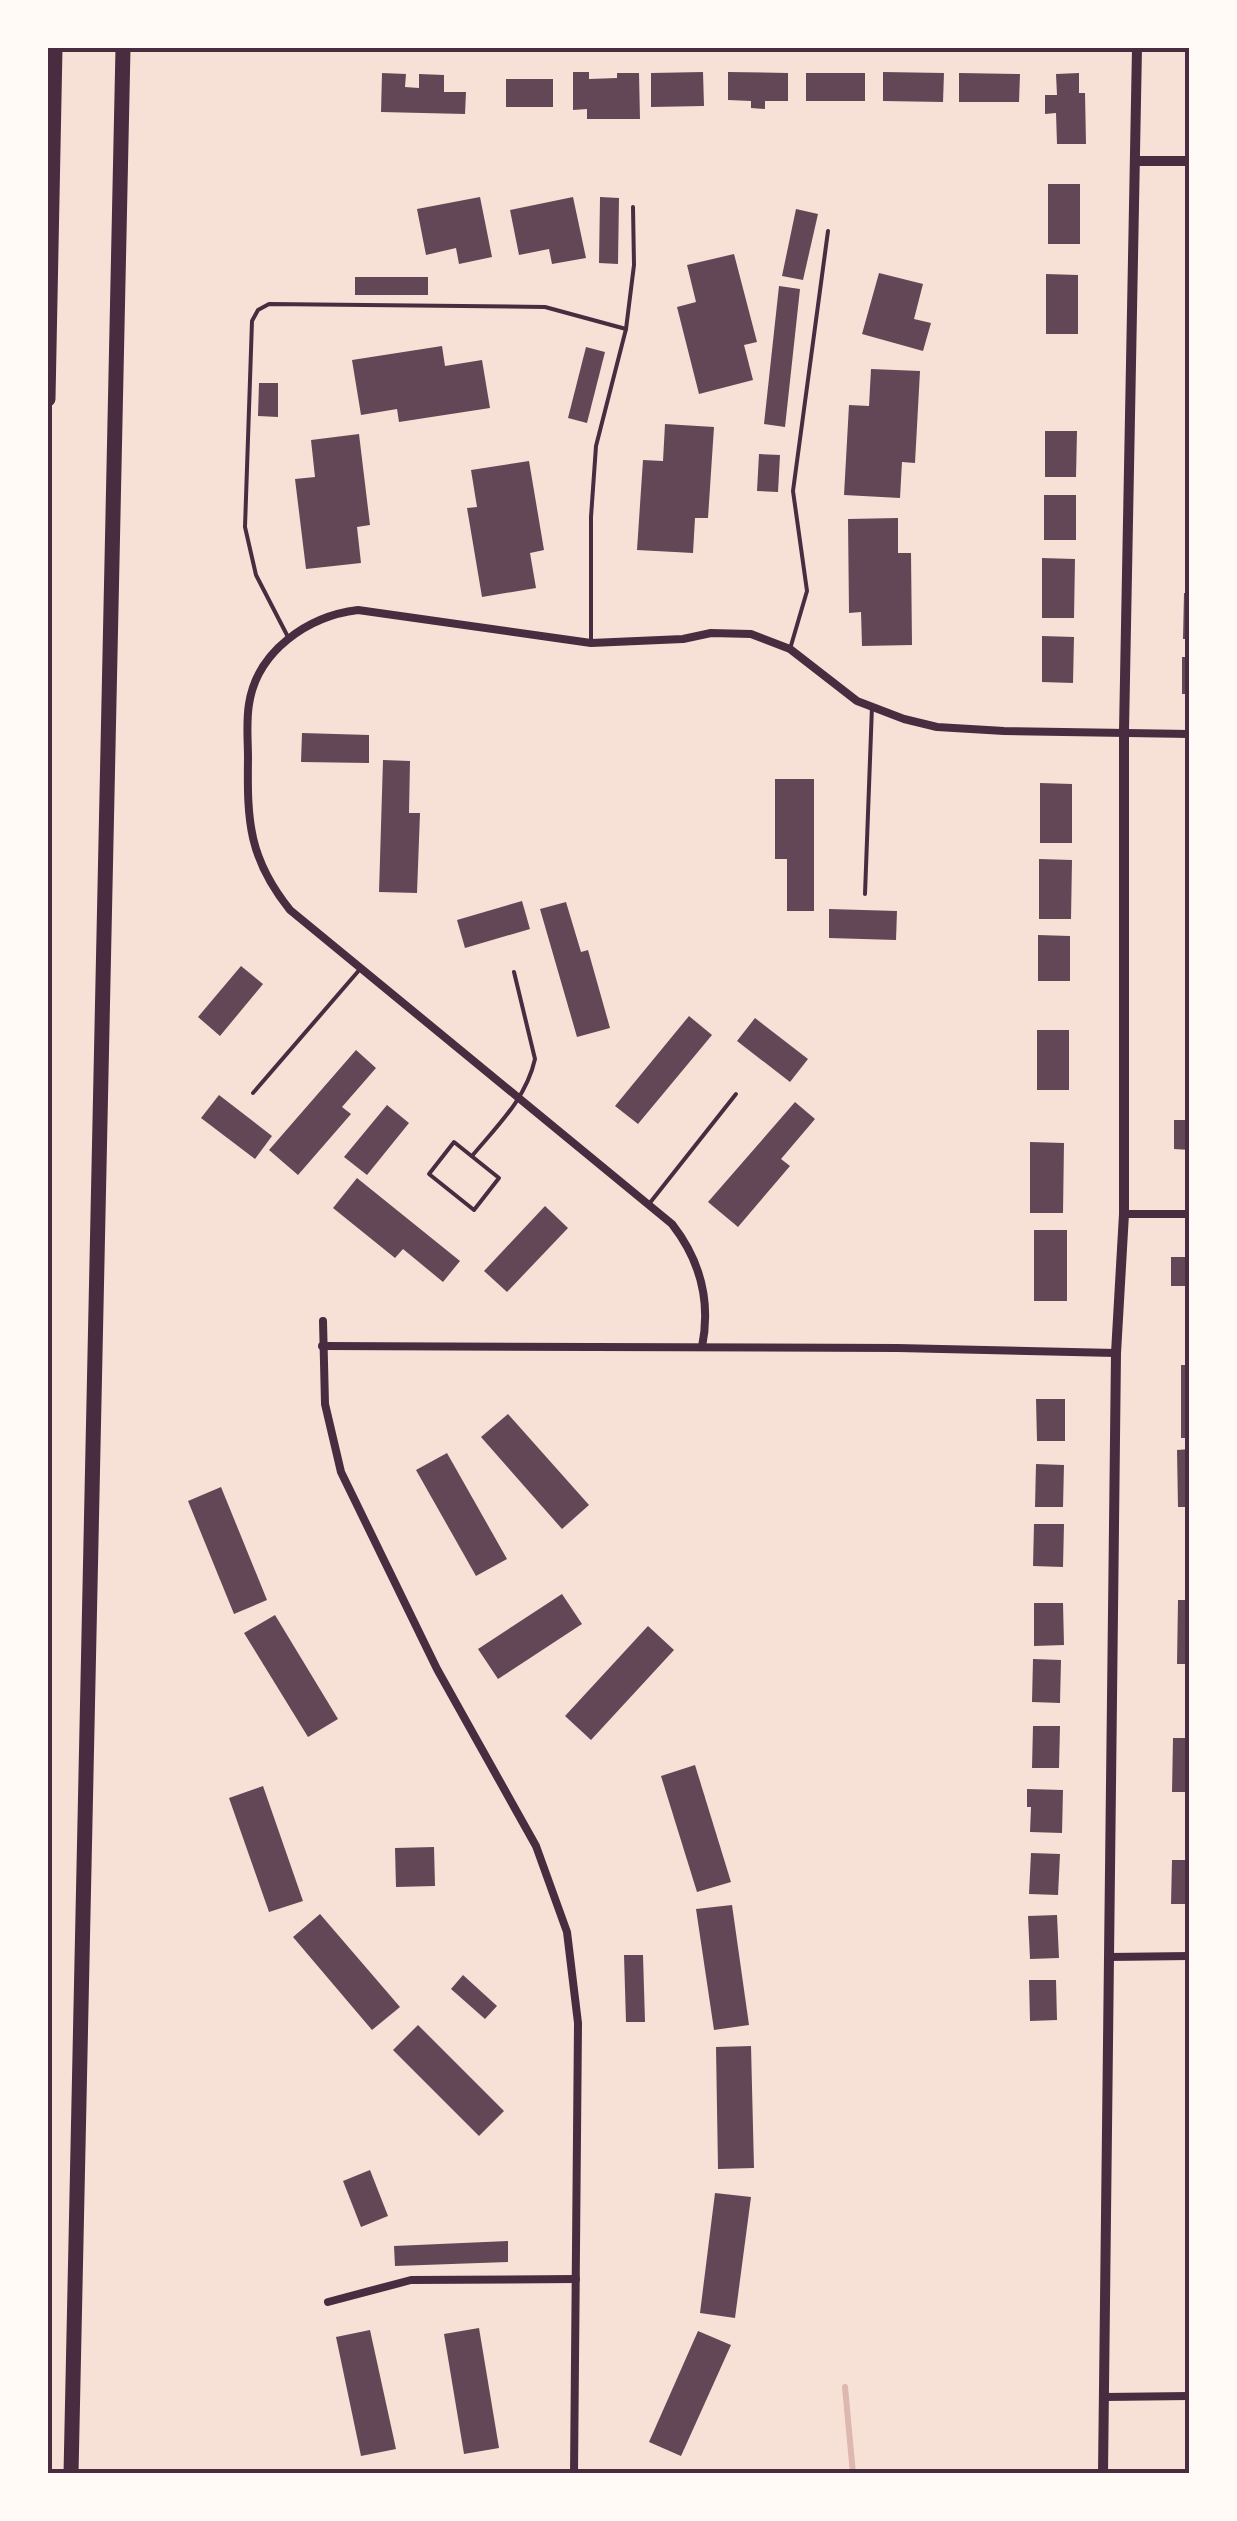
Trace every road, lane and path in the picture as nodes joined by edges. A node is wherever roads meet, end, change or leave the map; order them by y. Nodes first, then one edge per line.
1 (55, 48) edge
2 (122, 48) edge
3 (1136, 48) edge
4 (1137, 161) junction
5 (1190, 161) edge
6 (633, 207) dead end
7 (828, 232) dead end
8 (626, 328) junction
9 (48, 400) edge
10 (288, 637) junction
11 (591, 643) junction
12 (790, 648) junction
13 (872, 706) junction
14 (1124, 731) junction
15 (1190, 734) edge
16 (865, 894) dead end
17 (361, 967) junction
18 (514, 972) dead end
19 (253, 1093) dead end
20 (736, 1094) dead end
21 (520, 1099) junction
22 (472, 1156) junction
23 (649, 1204) junction
24 (1124, 1214) junction
25 (1190, 1214) edge
26 (323, 1320) dead end
27 (322, 1346) junction
28 (702, 1347) junction
29 (1116, 1353) junction
30 (1190, 1956) edge
31 (1109, 1957) junction
32 (576, 2278) junction
33 (328, 2302) dead end
34 (1190, 2396) edge
35 (1104, 2397) junction
36 (70, 2474) edge
37 (574, 2474) edge
38 (1103, 2474) edge

1 - 9 highway
2 - 36 highway
3 - 4 street
4 - 5 street
4 - 14 street
6 - 8 lane
7 - 12 lane
8 - 10 lane
8 - 11 lane
10 - 11 street
10 - 17 street
11 - 12 street
12 - 13 street
13 - 14 street
13 - 16 lane
14 - 15 street
14 - 24 street
17 - 19 lane
17 - 21 street
18 - 21 lane
20 - 23 lane
21 - 22 lane
21 - 23 street
22 - 22 lane
23 - 28 street
24 - 25 street
24 - 29 street
26 - 27 street
27 - 28 street
27 - 32 street
28 - 29 street
29 - 31 street
30 - 31 street
31 - 35 street
32 - 33 street
32 - 37 street
34 - 35 street
35 - 38 street

